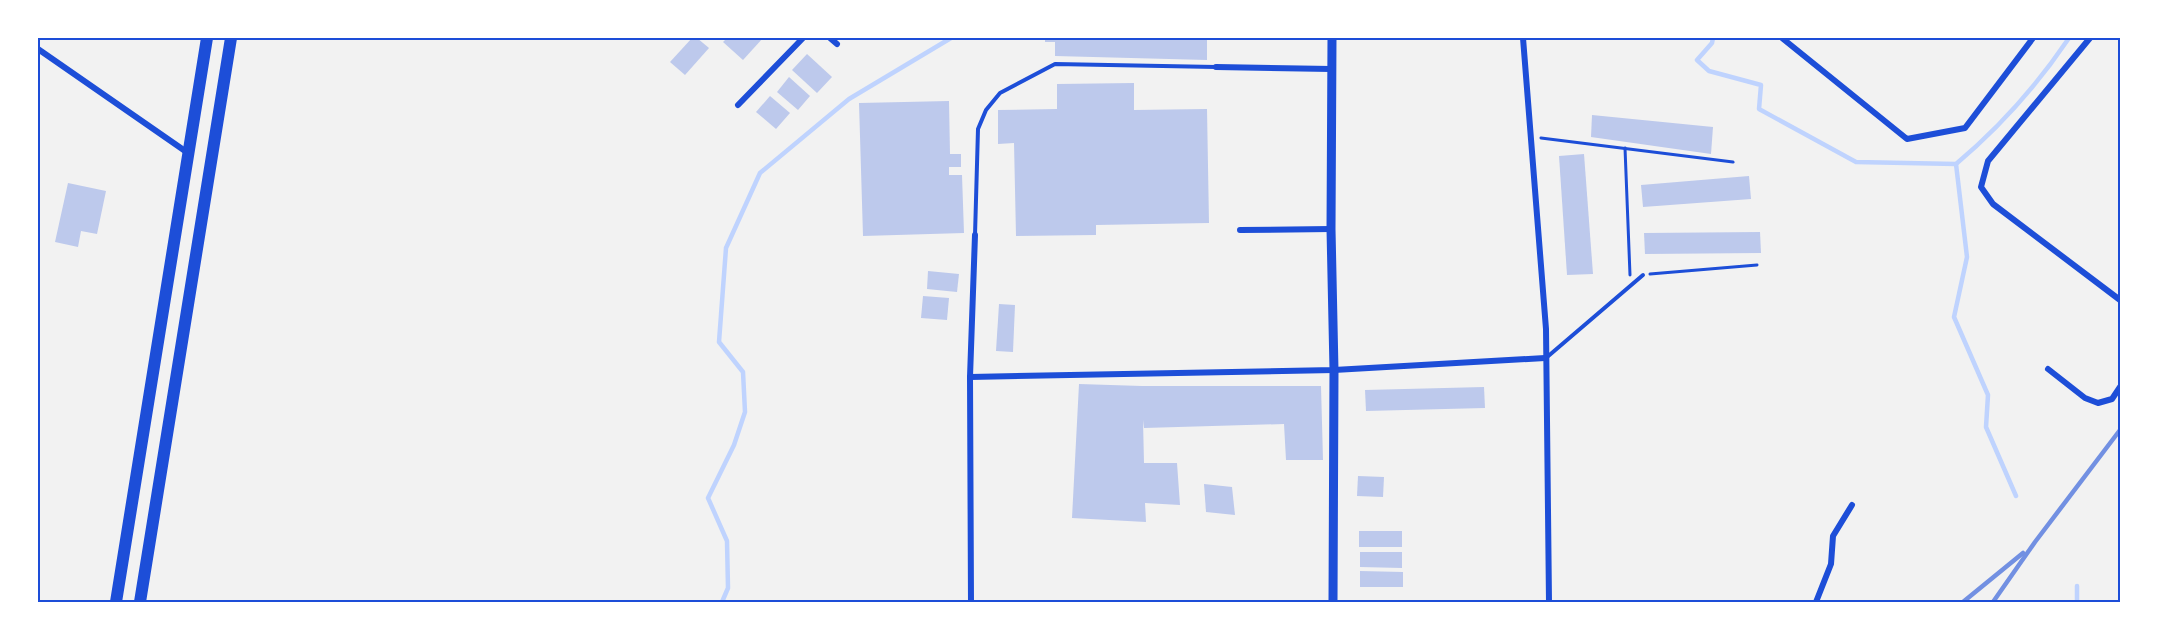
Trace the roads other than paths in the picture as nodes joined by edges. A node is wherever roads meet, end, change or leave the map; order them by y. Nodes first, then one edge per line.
1 (207, 38) edge
2 (231, 38) edge
3 (803, 38) edge
4 (830, 38) edge
5 (1332, 38) edge
6 (1523, 38) edge
7 (1782, 38) edge
8 (2033, 38) edge
9 (2090, 38) edge
10 (837, 44) dead end
11 (38, 49) edge
12 (1216, 67) joint
13 (1331, 69) junction
14 (738, 105) dead end
15 (189, 154) junction
16 (1330, 229) junction
17 (1240, 230) dead end
18 (975, 235) joint
19 (1643, 274) road end
20 (2121, 300) edge
21 (1545, 358) junction
22 (2048, 369) dead end
23 (1334, 370) junction
24 (969, 377) junction
25 (2121, 387) edge
26 (1852, 505) dead end
27 (116, 603) edge
28 (140, 603) edge
29 (971, 603) edge
30 (1333, 603) edge
31 (1549, 603) edge
32 (1816, 603) edge

1 - 15 highway
2 - 28 highway
3 - 14 street
4 - 10 street
5 - 13 street
6 - 21 street
7 - 8 street
9 - 20 street
11 - 15 street
12 - 13 street
12 - 18 lane
13 - 16 street
15 - 27 highway
16 - 17 street
16 - 23 street
18 - 24 street
19 - 21 lane
21 - 23 street
21 - 31 street
22 - 25 street
23 - 24 street
23 - 30 street
24 - 29 street
26 - 32 street

